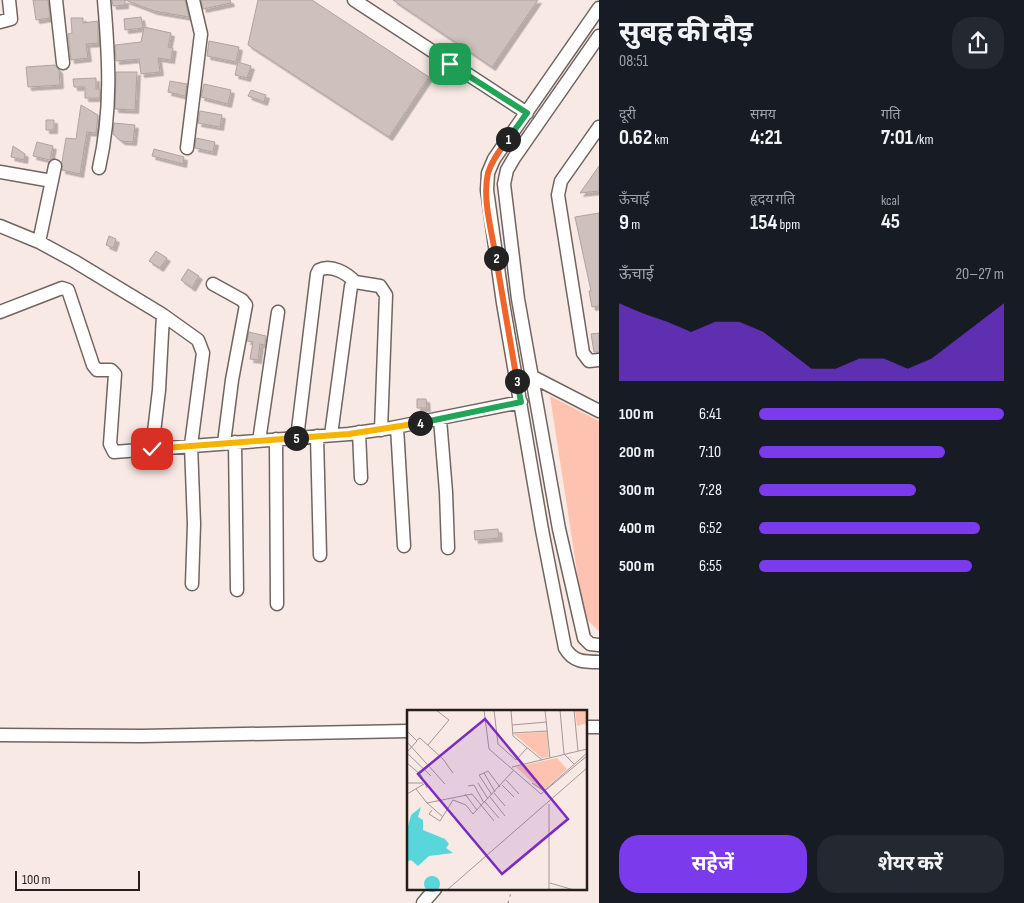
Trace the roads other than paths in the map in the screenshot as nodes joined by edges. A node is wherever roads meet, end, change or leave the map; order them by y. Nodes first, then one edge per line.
1 (9, 0) edge
2 (56, 0) edge
3 (104, 0) edge
4 (193, 0) edge
5 (354, 0) edge
6 (599, 8) edge
7 (0, 22) edge
8 (599, 36) edge
9 (63, 63) dead end
10 (527, 113) junction
11 (599, 127) edge
12 (186, 148) dead end
13 (54, 166) dead end
14 (98, 168) dead end
15 (0, 172) edge
16 (52, 182) junction
17 (0, 226) edge
18 (39, 242) junction
19 (355, 282) junction
20 (213, 284) dead end
21 (0, 312) edge
22 (278, 312) dead end
23 (163, 315) junction
24 (599, 360) edge
25 (533, 377) junction
26 (521, 402) junction
27 (599, 411) edge
28 (440, 419) junction
29 (397, 427) junction
30 (381, 430) junction
31 (359, 432) junction
32 (331, 435) junction
33 (317, 436) junction
34 (297, 438) junction
35 (276, 439) junction
36 (259, 440) junction
37 (229, 442) junction
38 (191, 445) junction
39 (152, 449) junction
40 (361, 478) dead end
41 (404, 546) dead end
42 (448, 548) dead end
43 (320, 555) dead end
44 (192, 584) dead end
45 (238, 590) dead end
46 (277, 604) dead end
47 (584, 638) junction
48 (599, 645) edge
49 (569, 655) junction
50 (599, 662) edge
51 (599, 726) edge
52 (586, 727) edge
53 (407, 731) edge
54 (0, 735) edge
55 (433, 890) edge
56 (423, 903) edge

1 - 7 street
2 - 9 street
3 - 14 street
4 - 12 street
5 - 10 street
6 - 10 street
8 - 25 street
10 - 26 street
11 - 24 street
13 - 16 street
15 - 16 street
16 - 18 street
17 - 18 street
18 - 23 street
19 - 30 street
19 - 32 street
19 - 34 street
20 - 37 street
21 - 39 street
22 - 36 street
23 - 38 street
23 - 39 street
25 - 27 street
25 - 47 street
26 - 28 street
26 - 49 street
28 - 29 street
28 - 42 street
29 - 30 street
29 - 41 street
30 - 31 street
31 - 32 street
31 - 40 street
32 - 33 street
33 - 34 street
33 - 43 street
34 - 35 street
35 - 36 street
35 - 46 street
36 - 37 street
37 - 38 street
37 - 45 street
38 - 39 street
38 - 44 street
47 - 48 street
47 - 49 street
49 - 50 street
51 - 52 street
53 - 54 street
55 - 56 street

